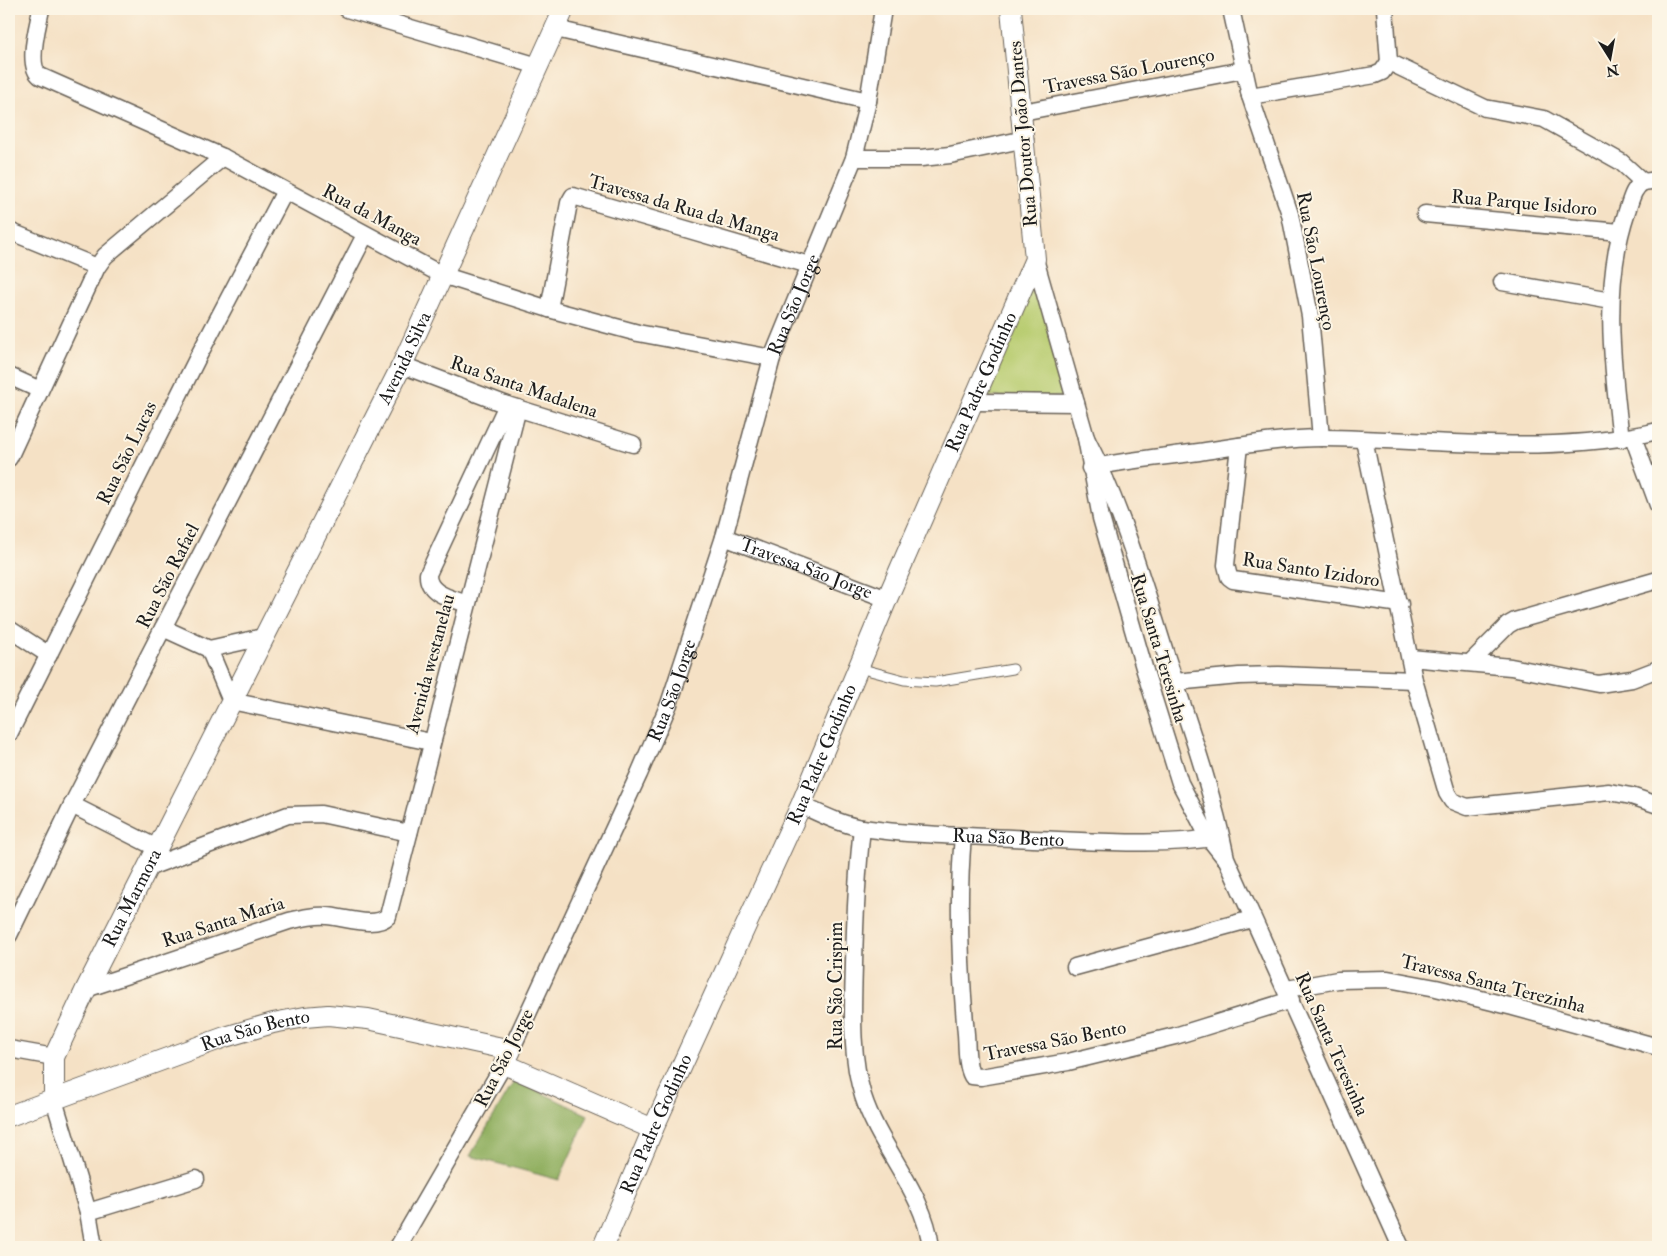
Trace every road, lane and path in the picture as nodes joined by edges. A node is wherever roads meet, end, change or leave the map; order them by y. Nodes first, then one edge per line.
1 (41, 9) edge
2 (564, 9) edge
3 (883, 9) edge
4 (1011, 9) edge
5 (1231, 9) edge
6 (1385, 9) edge
7 (357, 10) edge
8 (556, 29) junction
9 (1389, 62) junction
10 (538, 66) junction
11 (1243, 70) junction
12 (1250, 96) junction
13 (868, 102) junction
14 (1022, 112) junction
15 (1025, 139) junction
16 (223, 157) junction
17 (854, 158) junction
18 (1651, 181) edge
19 (286, 191) junction
20 (1424, 214) dead end
21 (9, 231) edge
22 (1620, 232) junction
23 (364, 235) junction
24 (1035, 259) junction
25 (809, 265) junction
26 (97, 267) junction
27 (442, 275) junction
28 (1502, 282) dead end
29 (1611, 301) junction
30 (549, 309) junction
31 (772, 358) junction
32 (402, 365) junction
33 (9, 376) edge
34 (40, 390) junction
35 (975, 402) junction
36 (1076, 403) junction
37 (512, 406) junction
38 (1658, 431) edge
39 (1321, 438) junction
40 (1627, 438) junction
41 (1364, 440) junction
42 (633, 444) dead end
43 (1239, 446) junction
44 (9, 458) edge
45 (1095, 467) junction
46 (1658, 505) edge
47 (724, 537) junction
48 (1658, 580) edge
49 (887, 599) junction
50 (467, 604) junction
51 (1400, 604) junction
52 (163, 628) junction
53 (9, 629) edge
54 (262, 637) junction
55 (209, 649) junction
56 (49, 656) junction
57 (1410, 658) junction
58 (1471, 662) junction
59 (858, 668) junction
60 (1013, 669) dead end
61 (1658, 669) edge
62 (1414, 680) junction
63 (1175, 682) junction
64 (231, 701) junction
65 (9, 734) edge
66 (431, 742) junction
67 (72, 805) junction
68 (801, 805) junction
69 (1658, 805) edge
70 (862, 828) junction
71 (409, 832) junction
72 (963, 836) junction
73 (1215, 837) junction
74 (157, 848) junction
75 (147, 868) junction
76 (1252, 919) junction
77 (375, 922) joint
78 (9, 935) edge
79 (1075, 967) dead end
80 (86, 989) junction
81 (1289, 995) junction
82 (1658, 1047) edge
83 (9, 1049) edge
84 (54, 1057) junction
85 (508, 1057) junction
86 (54, 1100) junction
87 (9, 1116) edge
88 (653, 1129) junction
89 (196, 1178) dead end
90 (88, 1212) junction
91 (94, 1247) edge
92 (398, 1247) edge
93 (603, 1247) edge
94 (930, 1247) edge
95 (1401, 1247) edge

1 - 16 street, Rua da Manga
2 - 8 street, Avenida Silva
3 - 13 street, Rua São Jorge
4 - 14 street, Rua Doutor João Dantes
5 - 11 street, Rua São Lourenço
6 - 9 street
7 - 10 street
8 - 10 street, Avenida Silva
8 - 13 street
9 - 12 street
9 - 18 street
10 - 27 street, Avenida Silva
11 - 12 street, Rua São Lourenço
11 - 14 street, Travessa São Lourenço
12 - 39 street, Rua São Lourenço
13 - 17 street, Rua São Jorge
14 - 15 street, Rua Doutor João Dantes
15 - 17 street
15 - 24 street, Rua Doutor João Dantes
16 - 19 street, Rua da Manga
16 - 26 street
17 - 25 street, Rua São Jorge
18 - 22 street, Rua Parque Isidoro
19 - 23 street, Rua da Manga
19 - 56 street, Rua São Lucas
20 - 22 street, Rua Parque Isidoro
21 - 26 street
22 - 29 street, Rua Parque Isidoro
23 - 27 street, Rua da Manga
23 - 52 street, Rua São Rafael
24 - 35 street, Rua Padre Godinho
24 - 36 street, Rua Santa Teresinha
25 - 30 street, Travessa da Rua da Manga
25 - 31 street, Rua São Jorge
26 - 34 street
27 - 30 street, Rua da Manga
27 - 32 street, Avenida Silva
28 - 29 street
29 - 40 street, Rua Parque Isidoro
30 - 31 street, Rua da Manga
31 - 47 street, Rua São Jorge
32 - 37 street, Rua Santa Madalena
32 - 54 street, Avenida Silva
33 - 34 street
34 - 44 street
35 - 36 street
35 - 49 street, Rua Padre Godinho
36 - 45 street, Rua Santa Teresinha
37 - 42 street, Rua Santa Madalena
37 - 50 street, Avenida westanelau
37 - 50 street
38 - 40 street
39 - 41 street
39 - 43 street
40 - 41 street
40 - 46 street, Rua Parque Isidoro
41 - 51 street, Rua Santo Izidoro
43 - 45 street
43 - 51 street, Rua Santo Izidoro
45 - 63 street, Rua Santa Teresinha
45 - 73 street, Rua Santa Teresinha
47 - 49 street, Travessa São Jorge
47 - 85 street, Rua São Jorge
48 - 58 street
49 - 59 street, Rua Padre Godinho
50 - 66 street, Avenida westanelau
51 - 57 street, Rua Santo Izidoro
52 - 55 street
52 - 67 street, Rua São Rafael
53 - 56 street
54 - 55 street
54 - 64 street, Avenida Silva
55 - 64 street
56 - 65 street, Rua São Lucas
57 - 58 street
57 - 62 street, Rua Santo Izidoro
58 - 61 street
59 - 60 lane
59 - 68 street, Rua Padre Godinho
62 - 63 street
62 - 69 street, Rua Santo Izidoro
63 - 73 street, Rua Santa Teresinha
64 - 66 street
64 - 74 street, Rua Marmora
66 - 71 street, Avenida westanelau
67 - 74 street
67 - 78 street, Rua São Rafael
68 - 70 street, Rua São Bento
68 - 88 street, Rua Padre Godinho
70 - 72 street, Rua São Bento
70 - 94 street, Rua São Crispim
71 - 75 street
71 - 77 street, Avenida westanelau
72 - 73 street, Rua São Bento
72 - 81 street, Travessa São Bento
73 - 76 street, Rua Santa Teresinha
74 - 75 street, Rua Marmora
75 - 80 street, Rua Marmora
76 - 79 street
76 - 81 street, Rua Santa Teresinha
77 - 80 street, Rua Santa Maria
80 - 84 street, Rua Marmora
81 - 82 street, Travessa Santa Terezinha
81 - 95 street, Rua Santa Teresinha
83 - 84 street
84 - 86 street, Rua Marmora
85 - 86 street, Rua São Bento
85 - 88 street
85 - 92 street, Rua São Jorge
86 - 87 street, Rua São Bento
86 - 90 street
88 - 93 street, Rua Padre Godinho
89 - 90 street
90 - 91 street

